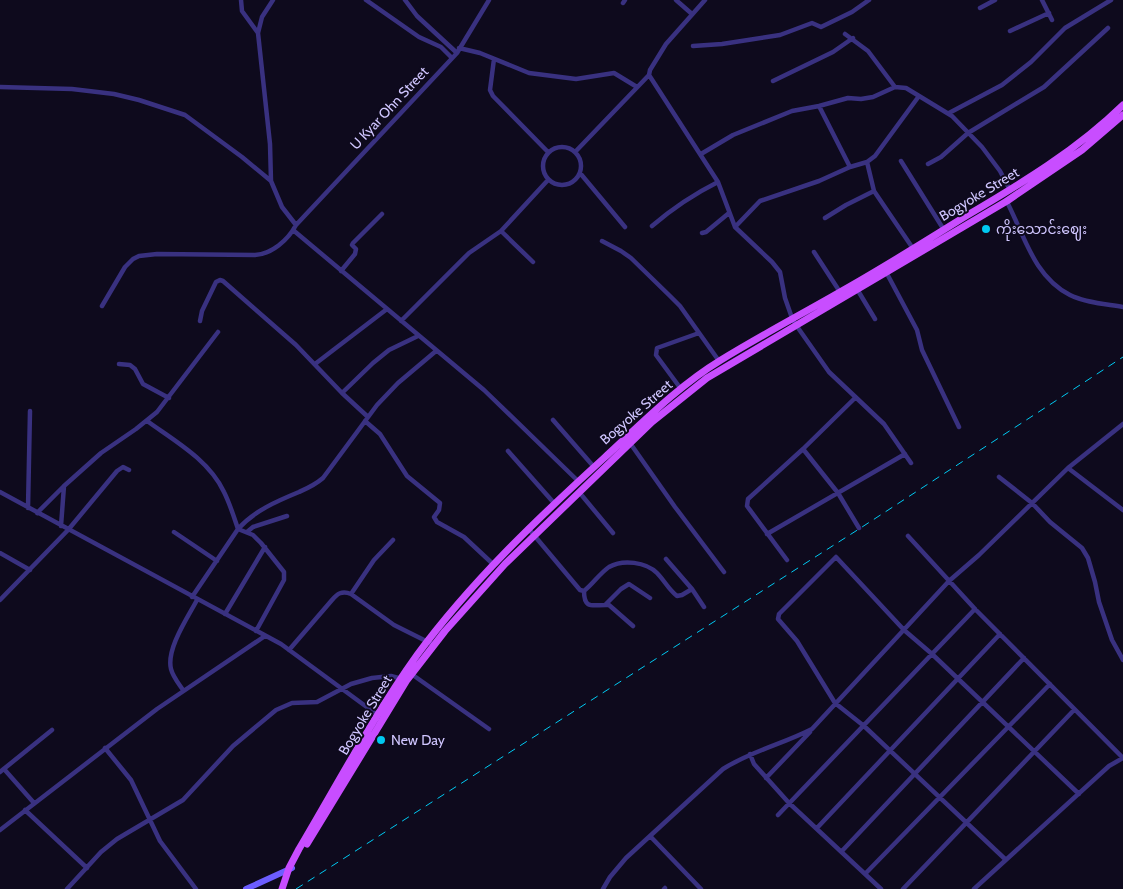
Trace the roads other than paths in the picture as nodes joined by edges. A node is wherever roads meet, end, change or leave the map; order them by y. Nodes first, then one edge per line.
1 (241, 0) edge
2 (273, 0) edge
3 (366, 0) edge
4 (405, 0) edge
5 (489, 0) edge
6 (676, 0) edge
7 (705, 0) edge
8 (869, 0) edge
9 (995, 0) edge
10 (1042, 0) edge
11 (1111, 0) edge
12 (980, 8) dead end
13 (1049, 13) junction
14 (692, 14) junction
15 (1052, 20) dead end
16 (1108, 28) dead end
17 (1010, 31) dead end
18 (258, 33) junction
19 (845, 34) dead end
20 (852, 38) junction
21 (693, 46) dead end
22 (458, 50) junction
23 (452, 58) junction
24 (494, 60) junction
25 (650, 75) junction
26 (773, 81) dead end
27 (638, 87) junction
28 (895, 87) junction
29 (0, 88) edge
30 (919, 96) junction
31 (1123, 105) edge
32 (819, 106) junction
33 (949, 113) junction
34 (1123, 115) edge
35 (968, 133) junction
36 (548, 152) junction
37 (576, 152) junction
38 (701, 154) junction
39 (901, 161) dead end
40 (867, 162) junction
41 (928, 164) dead end
42 (850, 167) junction
43 (580, 173) junction
44 (548, 180) junction
45 (270, 181) junction
46 (718, 182) junction
47 (1010, 190) junction
48 (874, 191) junction
49 (1005, 198) junction
50 (729, 213) junction
51 (382, 214) dead end
52 (825, 218) dead end
53 (296, 225) junction
54 (652, 226) dead end
55 (625, 227) dead end
56 (736, 227) junction
57 (293, 230) junction
58 (944, 230) junction
59 (501, 231) junction
60 (702, 233) dead end
61 (602, 241) dead end
62 (915, 251) junction
63 (814, 252) dead end
64 (533, 262) dead end
65 (885, 269) junction
66 (341, 271) junction
67 (857, 289) junction
68 (840, 292) junction
69 (102, 306) dead end
70 (1123, 307) edge
71 (387, 309) junction
72 (875, 319) dead end
73 (200, 321) dead end
74 (401, 321) junction
75 (794, 321) junction
76 (218, 332) dead end
77 (699, 333) junction
78 (418, 336) junction
79 (436, 351) junction
80 (719, 361) junction
81 (119, 364) dead end
82 (315, 364) junction
83 (681, 390) junction
84 (342, 393) junction
85 (168, 398) junction
86 (855, 398) junction
87 (30, 410) dead end
88 (367, 419) junction
89 (552, 420) dead end
90 (147, 421) junction
91 (1123, 424) edge
92 (959, 427) dead end
93 (630, 443) junction
94 (803, 449) junction
95 (508, 452) dead end
96 (905, 454) junction
97 (911, 463) dead end
98 (594, 467) junction
99 (1068, 468) junction
100 (129, 470) dead end
101 (1000, 477) dead end
102 (578, 481) junction
103 (64, 486) junction
104 (0, 488) edge
105 (579, 492) junction
106 (2, 494) edge
107 (838, 494) junction
108 (554, 503) junction
109 (1032, 504) junction
110 (28, 508) junction
111 (1123, 510) edge
112 (37, 513) junction
113 (287, 516) dead end
114 (61, 526) junction
115 (528, 528) junction
116 (858, 528) dead end
117 (238, 529) junction
118 (68, 530) junction
119 (174, 532) dead end
120 (247, 532) junction
121 (613, 533) dead end
122 (767, 534) junction
123 (534, 535) junction
124 (908, 536) dead end
125 (393, 540) dead end
126 (265, 547) junction
127 (0, 553) edge
128 (666, 559) dead end
129 (787, 560) dead end
130 (217, 561) junction
131 (494, 565) junction
132 (30, 570) junction
133 (724, 572) dead end
134 (949, 581) junction
135 (692, 589) junction
136 (584, 591) junction
137 (351, 594) junction
138 (192, 597) junction
139 (650, 598) dead end
140 (0, 600) edge
141 (197, 600) junction
142 (606, 604) junction
143 (704, 607) dead end
144 (975, 609) junction
145 (225, 614) junction
146 (633, 626) dead end
147 (904, 630) junction
148 (256, 631) junction
149 (1000, 634) junction
150 (265, 636) junction
151 (431, 643) junction
152 (289, 650) junction
153 (932, 654) junction
154 (1024, 658) junction
155 (1123, 660) edge
156 (409, 672) junction
157 (957, 678) junction
158 (404, 679) junction
159 (1050, 684) junction
160 (341, 688) junction
161 (183, 690) junction
162 (982, 702) junction
163 (835, 703) junction
164 (1074, 710) junction
165 (381, 716) junction
166 (864, 726) junction
167 (1008, 727) junction
168 (488, 729) dead end
169 (812, 729) junction
170 (52, 730) dead end
171 (105, 748) junction
172 (890, 750) junction
173 (1034, 751) junction
174 (750, 754) junction
175 (1123, 758) edge
176 (2, 770) edge
177 (915, 774) junction
178 (766, 778) junction
179 (1079, 794) junction
180 (940, 797) junction
181 (789, 803) junction
182 (34, 804) junction
183 (25, 810) junction
184 (778, 815) dead end
185 (149, 821) junction
186 (966, 822) junction
187 (817, 828) junction
188 (0, 830) edge
189 (650, 836) junction
190 (842, 852) junction
191 (1006, 859) junction
192 (87, 868) junction
193 (289, 870) junction
194 (865, 874) junction
195 (67, 889) edge
196 (196, 889) edge
197 (246, 889) edge
198 (282, 889) edge
199 (604, 889) edge
200 (701, 889) edge
201 (882, 889) edge
202 (903, 889) edge
203 (974, 889) edge

1 - 18 street
2 - 18 street
3 - 23 street
4 - 22 street
5 - 22 street, U Kyar Ohn Street
6 - 14 street
7 - 14 street
8 - 21 street
9 - 12 street
10 - 13 street
11 - 33 street
13 - 15 street
13 - 17 street
14 - 25 street
16 - 35 street
18 - 45 street
19 - 20 street
20 - 26 street
20 - 28 street
22 - 23 street, U Kyar Ohn Street
22 - 24 street
23 - 53 street, U Kyar Ohn Street
24 - 27 street
24 - 36 street
25 - 27 street
25 - 38 street
27 - 37 street
28 - 30 street
28 - 32 street
29 - 45 street
30 - 33 street
30 - 40 street
31 - 47 main road, Bogyoke Street
32 - 38 street
32 - 42 street
33 - 35 street
34 - 49 main road, Bogyoke Street
35 - 41 street
35 - 47 street
36 - 37 street
36 - 44 street
37 - 43 street
38 - 46 street
39 - 58 street
40 - 42 street
40 - 48 street
42 - 56 street
43 - 44 street
43 - 55 street
44 - 59 street
45 - 53 street
46 - 50 street
46 - 54 street
47 - 49 main road, Bogyoke Street
48 - 52 street
48 - 62 street
49 - 58 main road, Bogyoke Street
49 - 62 main road, Bogyoke Street
49 - 70 street
50 - 56 street
50 - 60 street
51 - 66 street
53 - 57 street, U Kyar Ohn Street
56 - 75 street
57 - 66 street
57 - 69 street, U Kyar Ohn Street
58 - 62 main road, Bogyoke Street
59 - 64 street
59 - 74 street
61 - 77 street
62 - 65 main road, Bogyoke Street
63 - 68 street
65 - 67 main road, Bogyoke Street
65 - 68 main road, Bogyoke Street
65 - 92 street
66 - 71 street
67 - 72 street
67 - 75 main road, Bogyoke Street
68 - 75 main road, Bogyoke Street
71 - 74 street
71 - 82 street
73 - 82 street
74 - 78 street
75 - 80 main road, Bogyoke Street
75 - 86 street
75 - 93 main road, Bogyoke Street
76 - 85 street
77 - 80 street
77 - 83 street
78 - 79 street
78 - 84 street
79 - 88 street
79 - 102 street
80 - 83 main road, Bogyoke Street
81 - 85 street
82 - 84 street
83 - 98 main road, Bogyoke Street
84 - 88 street
85 - 90 street
86 - 94 street
86 - 96 street
87 - 110 street
88 - 117 street
88 - 131 street
89 - 98 street
90 - 103 street
90 - 117 street
91 - 99 street
93 - 105 main road, Bogyoke Street
93 - 133 street
94 - 107 street
94 - 122 street
95 - 108 street
96 - 97 street
96 - 107 street
98 - 102 main road, Bogyoke Street
99 - 109 street
99 - 111 street
100 - 118 street
101 - 109 street
102 - 108 main road, Bogyoke Street
103 - 112 street
103 - 114 street
104 - 106 street
105 - 121 street
105 - 123 main road, Bogyoke Street
106 - 110 street
107 - 116 street
107 - 122 street
108 - 115 main road, Bogyoke Street
109 - 134 street
109 - 155 street
110 - 112 street
112 - 114 street
113 - 120 street
114 - 118 street
115 - 123 street
115 - 131 main road, Bogyoke Street
117 - 120 street
117 - 130 street
118 - 132 street
118 - 138 street
119 - 130 street
120 - 126 street
122 - 129 street
123 - 136 street
123 - 151 main road, Bogyoke Street
124 - 134 street
125 - 137 street
126 - 145 street
126 - 148 street
127 - 132 street
128 - 135 street
130 - 138 street
131 - 151 main road, Bogyoke Street
132 - 140 street
134 - 144 street
134 - 147 street
135 - 136 street
135 - 143 street
136 - 142 street
137 - 151 street
137 - 152 street
138 - 141 street
139 - 142 street
141 - 145 street
141 - 161 street
142 - 146 street
144 - 149 street
144 - 153 street
145 - 148 street
147 - 153 street
147 - 163 street
147 - 163 street
148 - 150 street
149 - 154 street
149 - 157 street
150 - 152 street
150 - 161 street
151 - 156 main road, Bogyoke Street
152 - 160 street
153 - 157 street
153 - 166 street
154 - 159 street
154 - 162 street
156 - 158 main road, Bogyoke Street
156 - 168 street
157 - 162 street
157 - 172 street
158 - 160 street
158 - 165 main road, Bogyoke Street
159 - 164 street
159 - 167 street
160 - 165 street
160 - 185 street
161 - 171 street
162 - 167 street
162 - 177 street
163 - 166 street
163 - 169 street
164 - 173 street
164 - 175 street
165 - 193 main road, Bogyoke Street
166 - 172 street
166 - 181 street
167 - 173 street
167 - 180 street
169 - 174 street
169 - 178 street
170 - 176 street
171 - 182 street
171 - 185 street
172 - 177 street
172 - 187 street
173 - 179 street
173 - 186 street
174 - 178 street
174 - 189 street
175 - 179 street
176 - 182 street
177 - 180 street
177 - 190 street
178 - 181 street
179 - 191 street
180 - 186 street
180 - 194 street
181 - 184 street
181 - 187 street
182 - 183 street
183 - 188 street
183 - 192 street
185 - 192 street
185 - 196 street
186 - 191 street
186 - 202 street
187 - 190 street
189 - 199 street
189 - 200 street
190 - 194 street
191 - 203 street
192 - 195 street
193 - 197 street
193 - 198 main road, Bogyoke Street
194 - 201 street

